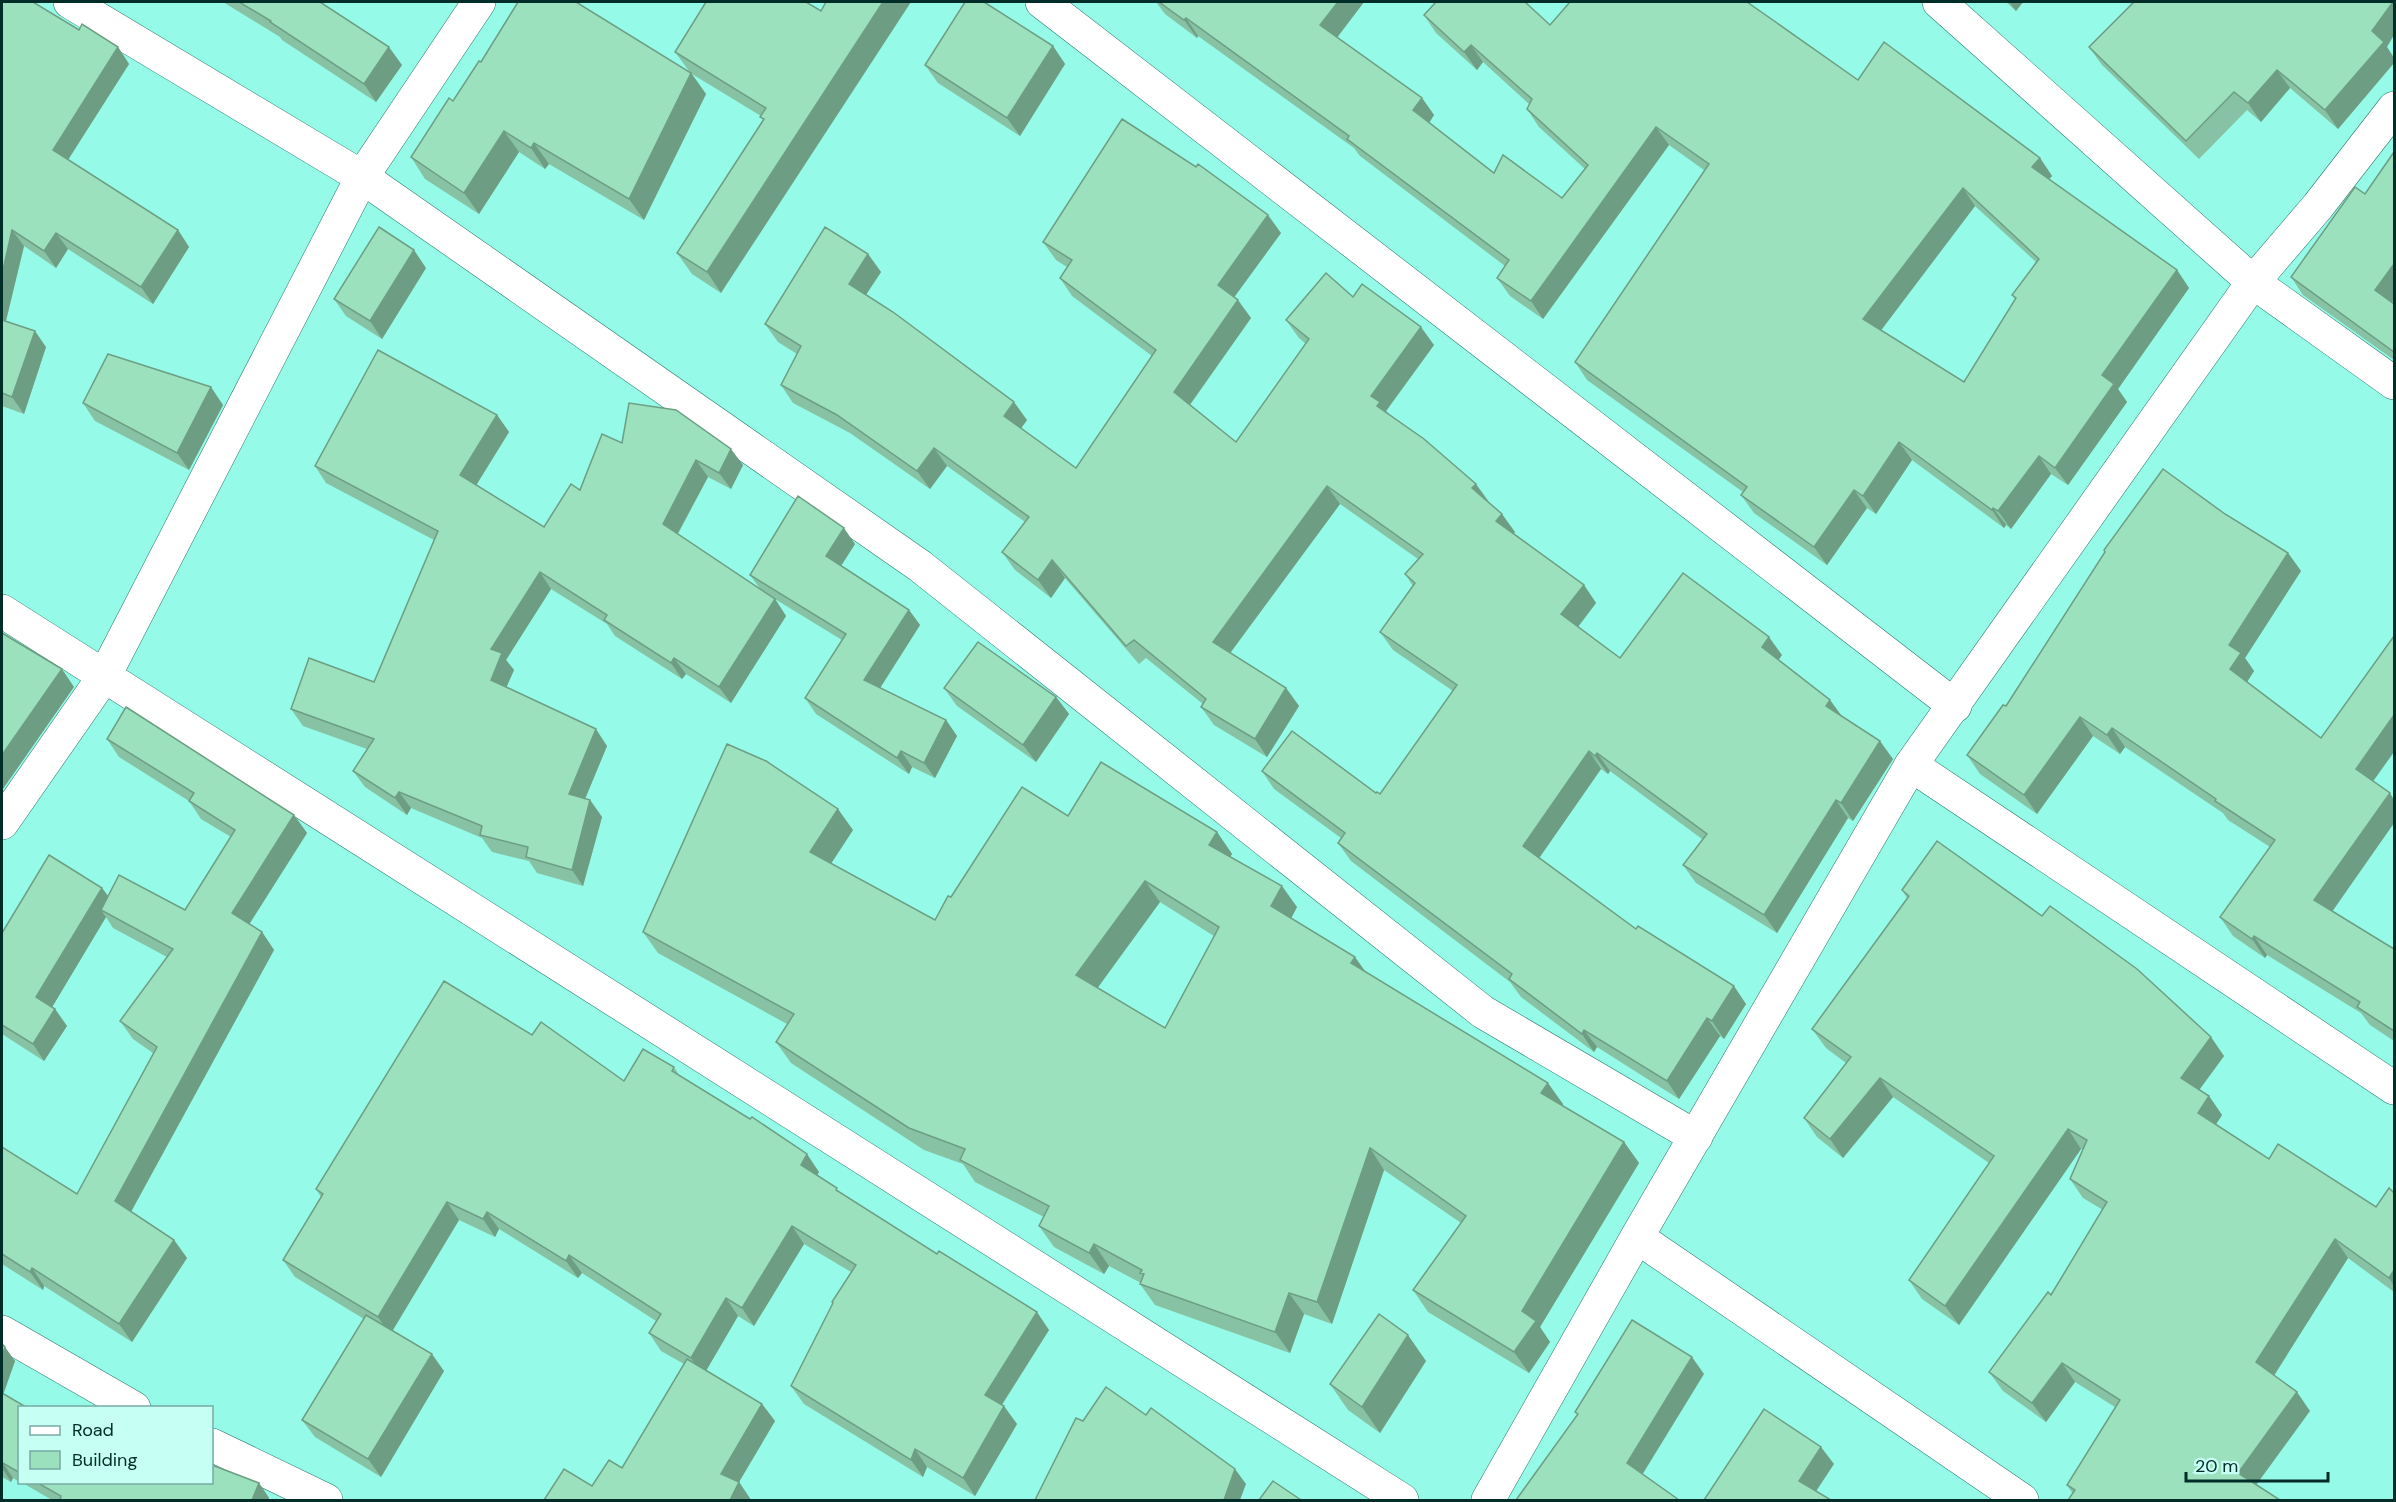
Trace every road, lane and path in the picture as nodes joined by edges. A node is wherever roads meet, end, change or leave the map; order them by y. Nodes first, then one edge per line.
1 (70, 2) edge
2 (479, 2) edge
3 (1042, 2) edge
4 (1939, 2) edge
5 (2394, 108) edge
6 (362, 177) junction
7 (2253, 282) junction
8 (2394, 383) edge
9 (2, 611) edge
10 (105, 675) junction
11 (1954, 706) junction
12 (1911, 765) junction
13 (2, 823) edge
14 (2394, 1088) edge
15 (1696, 1137) junction
16 (1637, 1237) junction
17 (2, 1332) edge
18 (132, 1406) edge
19 (213, 1445) edge
20 (327, 1500) edge
21 (1402, 1500) edge
22 (1488, 1500) edge
23 (2022, 1500) edge

1 - 6 street
2 - 6 street
3 - 11 street
4 - 7 street
5 - 7 street
6 - 10 street
6 - 15 street
7 - 8 street
7 - 11 street
9 - 10 street
10 - 13 street
10 - 21 street
11 - 12 street
12 - 14 street
12 - 15 street
15 - 16 street
16 - 22 street
16 - 23 street
17 - 18 street
19 - 20 street

